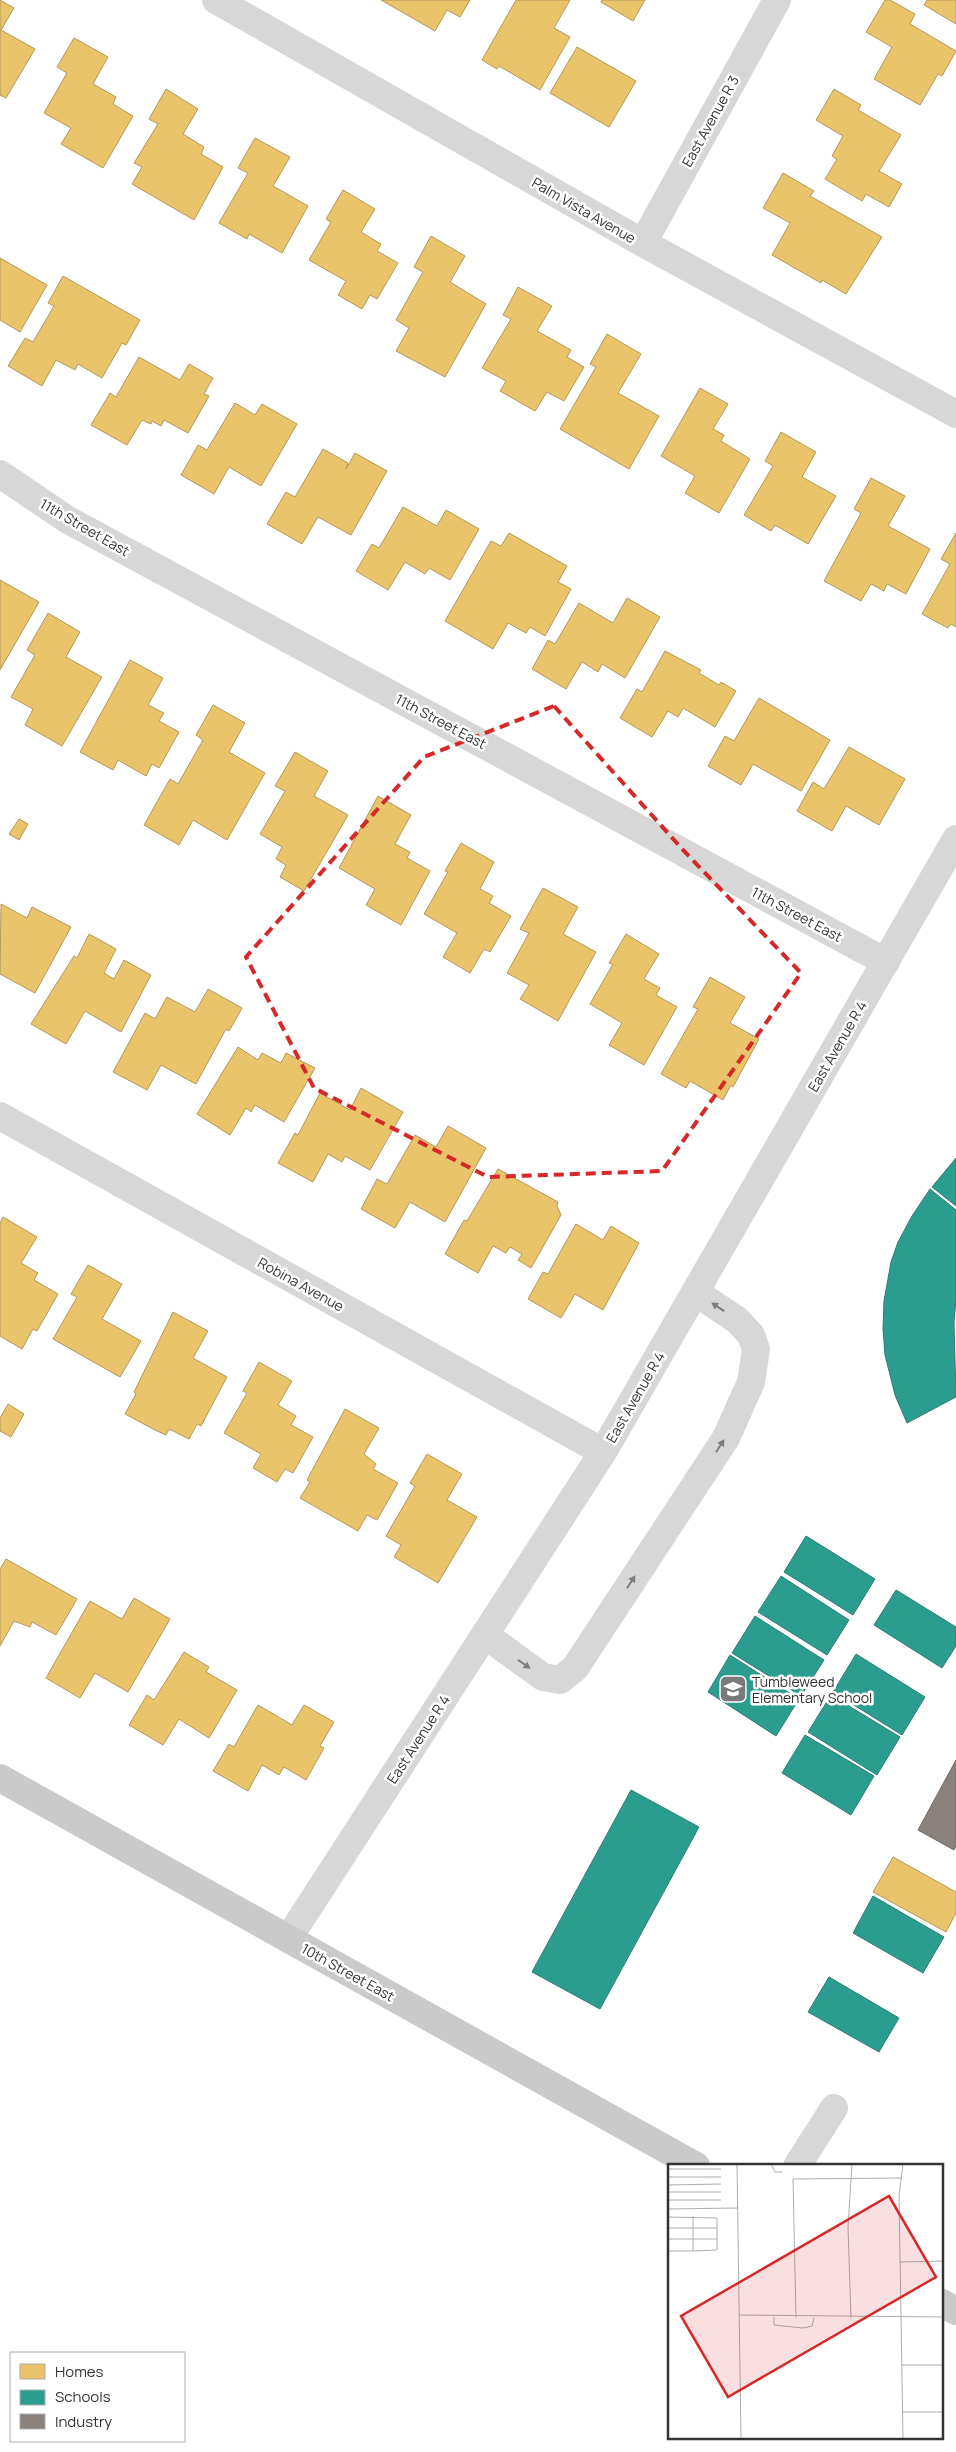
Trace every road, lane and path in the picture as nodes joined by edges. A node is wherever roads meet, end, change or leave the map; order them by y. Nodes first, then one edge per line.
1 (216, 0) edge
2 (777, 0) edge
3 (643, 243) junction
4 (956, 414) edge
5 (0, 474) edge
6 (956, 839) edge
7 (886, 962) junction
8 (0, 1116) edge
9 (695, 1292) junction
10 (603, 1452) junction
11 (485, 1635) junction
12 (0, 1778) edge
13 (288, 1939) junction
14 (834, 2108) dead end
15 (692, 2164) edge
16 (798, 2164) edge
17 (944, 2304) edge
18 (956, 2311) edge

1 - 3 street, Palm Vista Avenue
2 - 3 street, East Avenue R 3
3 - 4 street, Palm Vista Avenue
5 - 7 street, 11th Street East
6 - 7 street, East Avenue R 4
7 - 9 street, East Avenue R 4
8 - 10 street, Robina Avenue
9 - 10 street, East Avenue R 4
11 -> 9 street
10 - 11 street, East Avenue R 4
11 - 13 street, East Avenue R 4
12 - 13 main road, 10th Street East
13 - 15 main road, 10th Street East
14 - 16 street
17 - 18 main road

